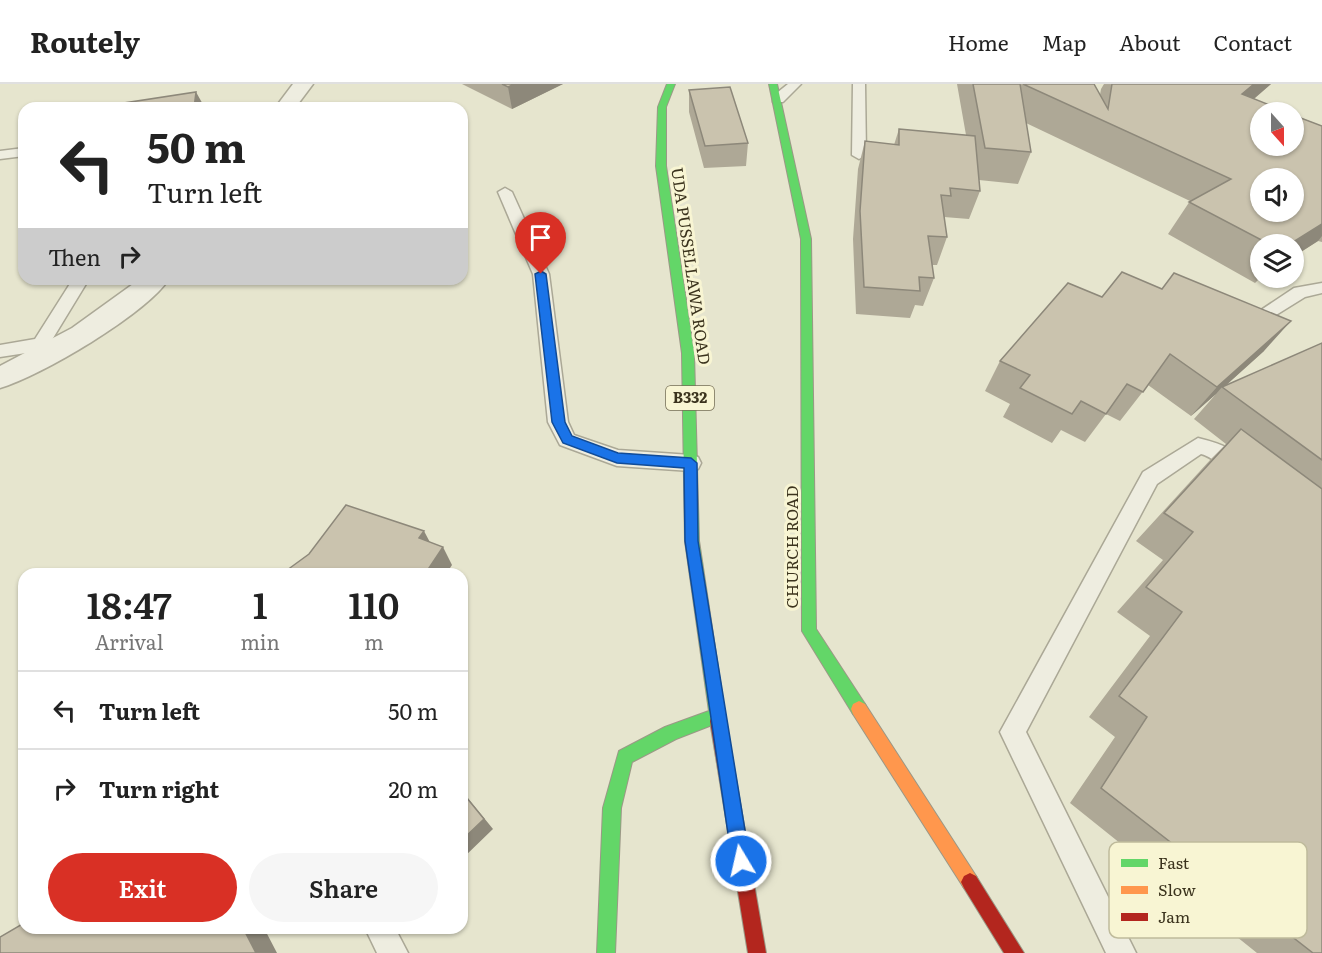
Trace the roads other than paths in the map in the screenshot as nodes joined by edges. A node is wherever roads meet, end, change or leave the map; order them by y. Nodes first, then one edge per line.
1 (303, 84) edge
2 (671, 84) edge
3 (773, 84) edge
4 (795, 84) edge
5 (859, 84) edge
6 (778, 99) junction
7 (290, 102) edge
8 (18, 153) edge
9 (0, 155) edge
10 (858, 155) dead end
11 (505, 192) dead end
12 (77, 285) edge
13 (149, 285) edge
14 (1322, 288) edge
15 (1245, 326) edge
16 (0, 351) edge
17 (34, 355) junction
18 (0, 378) edge
19 (691, 463) junction
20 (1261, 484) edge
21 (718, 715) junction
22 (1109, 928) edge
23 (382, 934) edge
24 (1114, 938) edge
25 (393, 953) edge
26 (606, 953) edge
27 (757, 953) edge
28 (1015, 953) edge
29 (1121, 953) edge

1 - 7 street
2 - 19 street, UDA PUSSELLAWA ROAD / B332
3 - 6 street, CHURCH ROAD
4 - 6 lane
5 - 10 lane
6 - 28 street, CHURCH ROAD
8 - 9 lane
11 - 19 lane
12 - 17 lane
13 - 17 street
14 - 15 lane
16 - 17 lane
17 - 18 street
19 - 21 street, UDA PUSSELLAWA ROAD / B332
20 - 22 lane
21 - 26 street
21 - 27 street, UDA PUSSELLAWA ROAD / B332
23 - 25 lane
24 - 29 lane

